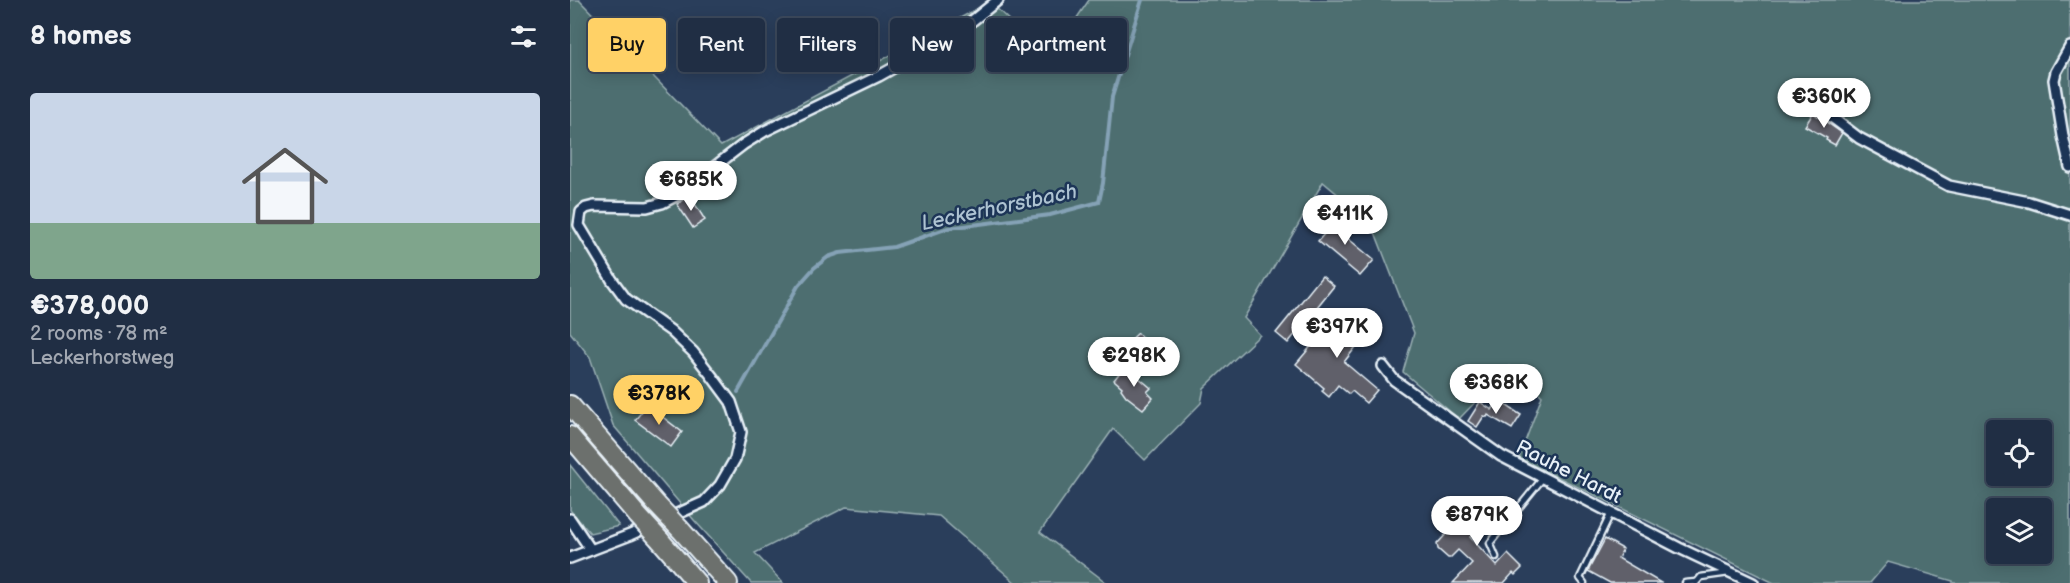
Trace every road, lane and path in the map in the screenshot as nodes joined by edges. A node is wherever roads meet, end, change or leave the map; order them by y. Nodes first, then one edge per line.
1 (998, 0) edge
2 (2070, 47) edge
3 (1822, 110) dead end
4 (2070, 167) edge
5 (2070, 215) edge
6 (1383, 366) dead end
7 (570, 405) edge
8 (596, 416) dead end
9 (570, 436) edge
10 (623, 466) junction
11 (1543, 478) junction
12 (1611, 513) junction
13 (570, 519) edge
14 (591, 550) junction
15 (1496, 557) dead end
16 (570, 558) edge
17 (1732, 573) junction
18 (695, 581) edge
19 (1696, 582) edge
20 (1747, 582) edge
21 (728, 583) edge
22 (1584, 583) edge
23 (1685, 583) edge

1 - 14 street
2 - 4 street
3 - 5 street
6 - 11 street, Rauhe Hardt
7 - 10 highway
8 - 10 highway
9 - 18 highway, bridge
10 - 21 highway, bridge
11 - 12 street, Rauhe Hardt
11 - 15 lane
12 - 17 street, Rauhe Hardt
12 - 22 lane
13 - 14 street
14 - 16 street
17 - 19 lane
17 - 20 street, Rauhe Hardt
19 - 23 lane

